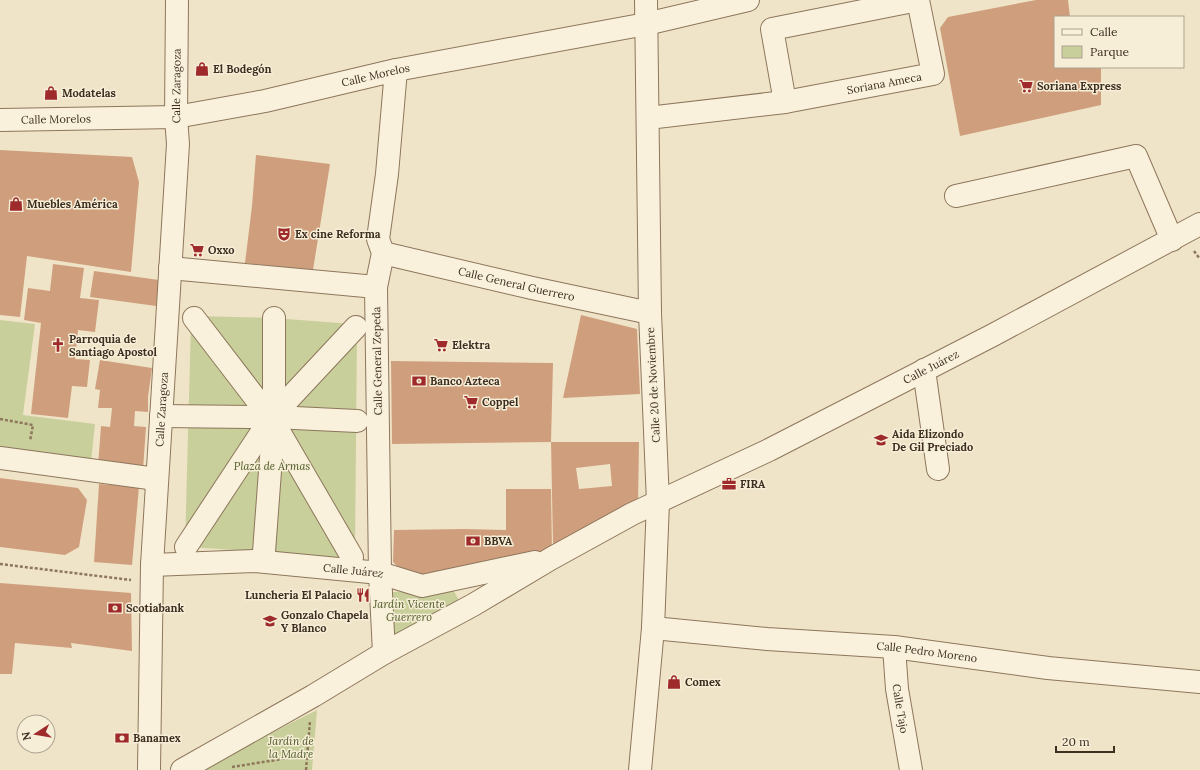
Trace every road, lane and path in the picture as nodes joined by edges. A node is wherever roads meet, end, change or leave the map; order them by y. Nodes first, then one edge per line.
1 (177, 0) edge
2 (646, 0) edge
3 (748, 0) edge
4 (918, 0) edge
5 (646, 24) junction
6 (396, 70) junction
7 (785, 102) junction
8 (176, 117) junction
9 (648, 118) junction
10 (0, 120) edge
11 (956, 196) dead end
12 (1200, 224) edge
13 (1172, 240) junction
14 (383, 253) junction
15 (170, 268) junction
16 (376, 286) junction
17 (650, 313) junction
18 (194, 318) dead end
19 (274, 318) dead end
20 (356, 327) dead end
21 (924, 370) junction
22 (161, 416) junction
23 (269, 418) junction
24 (0, 419) edge
25 (357, 421) dead end
26 (0, 458) edge
27 (26, 462) junction
28 (938, 469) dead end
29 (157, 478) junction
30 (658, 502) junction
31 (186, 547) dead end
32 (264, 552) dead end
33 (352, 557) dead end
34 (552, 558) junction
35 (0, 564) edge
36 (380, 573) junction
37 (151, 574) junction
38 (653, 628) junction
39 (894, 647) junction
40 (384, 653) junction
41 (1200, 682) edge
42 (307, 755) dead end
43 (231, 768) dead end
44 (149, 770) edge
45 (182, 770) edge
46 (640, 770) edge
47 (910, 770) edge

1 - 8 street, Calle Zaragoza
2 - 5 street, Calle 20 de Noviembre
3 - 5 street, Calle Morelos
4 - 7 street, Soriana Ameca
4 - 7 street, Soriana Ameca
5 - 6 street, Calle Morelos
5 - 9 street, Calle 20 de Noviembre
6 - 8 street, Calle Morelos
6 - 14 street, Calle General Zepeda
7 - 9 street, Soriana Ameca
8 - 10 street, Calle Morelos
8 - 15 street, Calle Zaragoza
9 - 17 street, Calle 20 de Noviembre
11 - 13 street
12 - 13 street, Calle Juárez
13 - 21 street, Calle Juárez
14 - 16 street, Calle General Zepeda
14 - 17 street, Calle General Guerrero
15 - 16 street
15 - 22 street, Calle Zaragoza
16 - 36 street, Calle General Zepeda
17 - 30 street, Calle 20 de Noviembre
18 - 23 street
19 - 23 street
20 - 23 street
21 - 28 street
21 - 30 street, Calle Juárez
22 - 23 street
22 - 29 street, Calle Zaragoza
23 - 25 street
23 - 31 street
23 - 32 street
23 - 33 street
24 - 27 path
26 - 27 street
27 - 29 street
29 - 37 street, Calle Zaragoza
30 - 34 street, Calle Juárez
30 - 38 street, Calle 20 de Noviembre
34 - 36 street, Calle Juárez
34 - 40 street
35 - 37 path
36 - 37 street, Calle Juárez
36 - 40 street, Calle General Zepeda
37 - 44 street, Calle Zaragoza
38 - 39 street, Calle Pedro Moreno
38 - 46 street, Calle 20 de Noviembre
39 - 41 street, Calle Pedro Moreno
39 - 47 street, Calle Tajo
40 - 45 street
42 - 43 path

